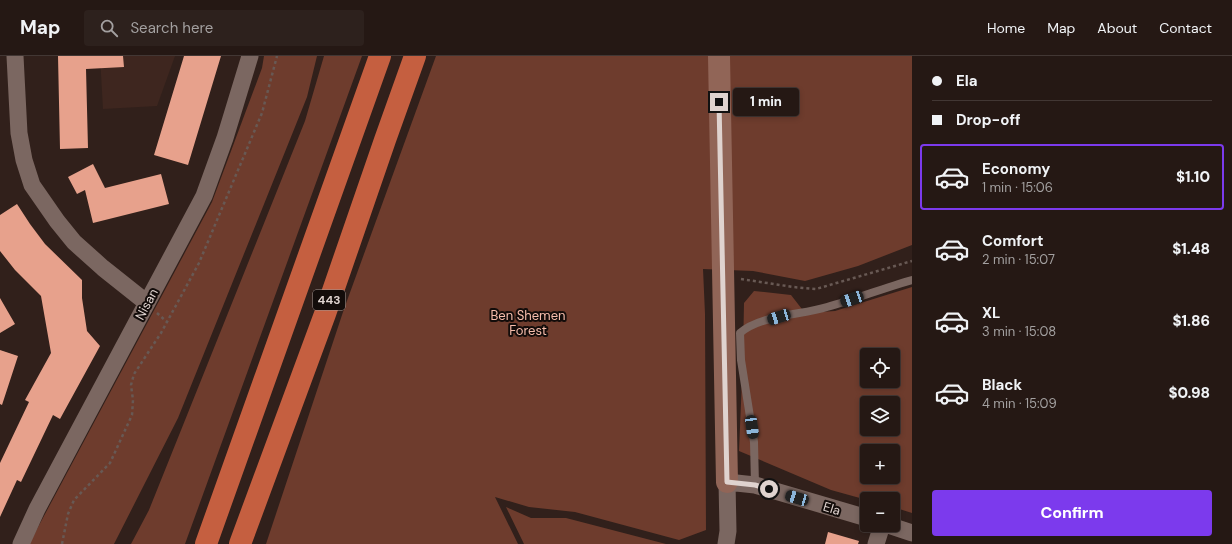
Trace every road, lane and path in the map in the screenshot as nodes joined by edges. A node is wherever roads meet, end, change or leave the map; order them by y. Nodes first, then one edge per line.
1 (15, 56) edge
2 (250, 56) edge
3 (277, 56) edge
4 (380, 56) edge
5 (415, 56) edge
6 (719, 56) edge
7 (912, 261) edge
8 (722, 276) junction
9 (912, 280) edge
10 (147, 303) junction
11 (727, 482) junction
12 (755, 485) junction
13 (860, 516) edge
14 (900, 529) edge
15 (880, 532) edge
16 (912, 533) edge
17 (21, 544) edge
18 (62, 544) edge
19 (206, 544) edge
20 (240, 544) edge
21 (726, 544) edge
22 (876, 544) edge

1 - 10 street
2 - 10 street, Nisan
3 - 18 path
4 - 19 highway, 443
5 - 20 highway, 443
6 - 8 main road
7 - 8 path
8 - 11 main road
9 - 12 lane
10 - 17 street, Nisan
11 - 12 street, Ela
11 - 21 street
12 - 13 street, Ela
14 - 16 street
15 - 22 street

